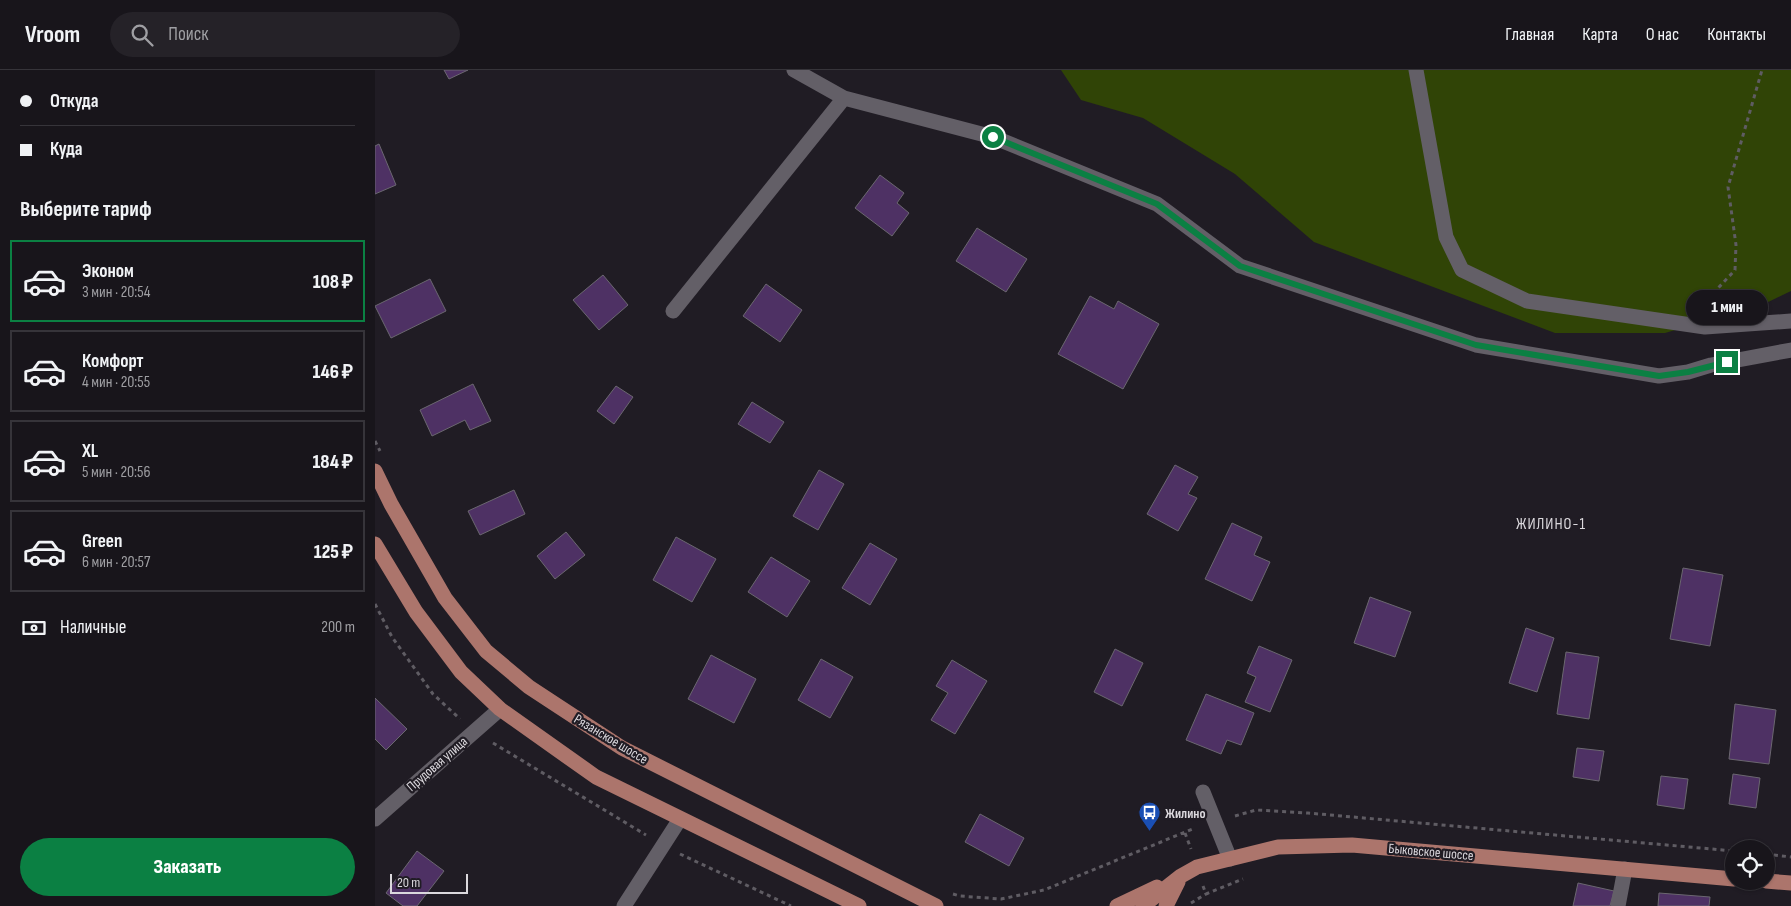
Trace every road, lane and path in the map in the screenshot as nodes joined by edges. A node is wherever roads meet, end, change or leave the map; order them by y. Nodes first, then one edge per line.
1 (794, 70) edge
2 (1415, 70) edge
3 (1762, 70) edge
4 (844, 98) junction
5 (673, 311) dead end
6 (1791, 321) edge
7 (1705, 327) junction
8 (1791, 350) edge
9 (375, 441) edge
10 (382, 456) dead end
11 (375, 471) edge
12 (375, 544) edge
13 (500, 709) junction
14 (1203, 792) dead end
15 (375, 819) edge
16 (680, 819) junction
17 (1775, 855) edge
18 (1791, 856) edge
19 (1230, 859) junction
20 (1625, 869) junction
21 (1181, 876) junction
22 (1725, 878) edge
23 (1775, 882) edge
24 (1791, 883) edge
25 (1205, 894) dead end
26 (624, 906) edge
27 (859, 906) edge
28 (936, 906) edge
29 (1117, 906) edge
30 (1143, 906) edge
31 (1166, 906) edge
32 (1189, 906) edge
33 (1618, 906) edge

1 - 4 street
2 - 7 street
3 - 7 path
4 - 5 street
4 - 8 street
6 - 7 street
9 - 10 path
11 - 28 main road, Рязанское шоссе
12 - 13 main road
13 - 15 street, Прудовая улица
13 - 16 main road
14 - 19 street
16 - 26 street
16 - 27 main road
17 - 18 path
19 - 20 main road, Быковское шоссе
19 - 21 main road, Быковское шоссе
20 - 22 main road, Быковское шоссе
20 - 33 street
21 - 29 main road
21 - 30 main road, Быковское шоссе
21 - 31 main road
23 - 24 main road
25 - 32 path

